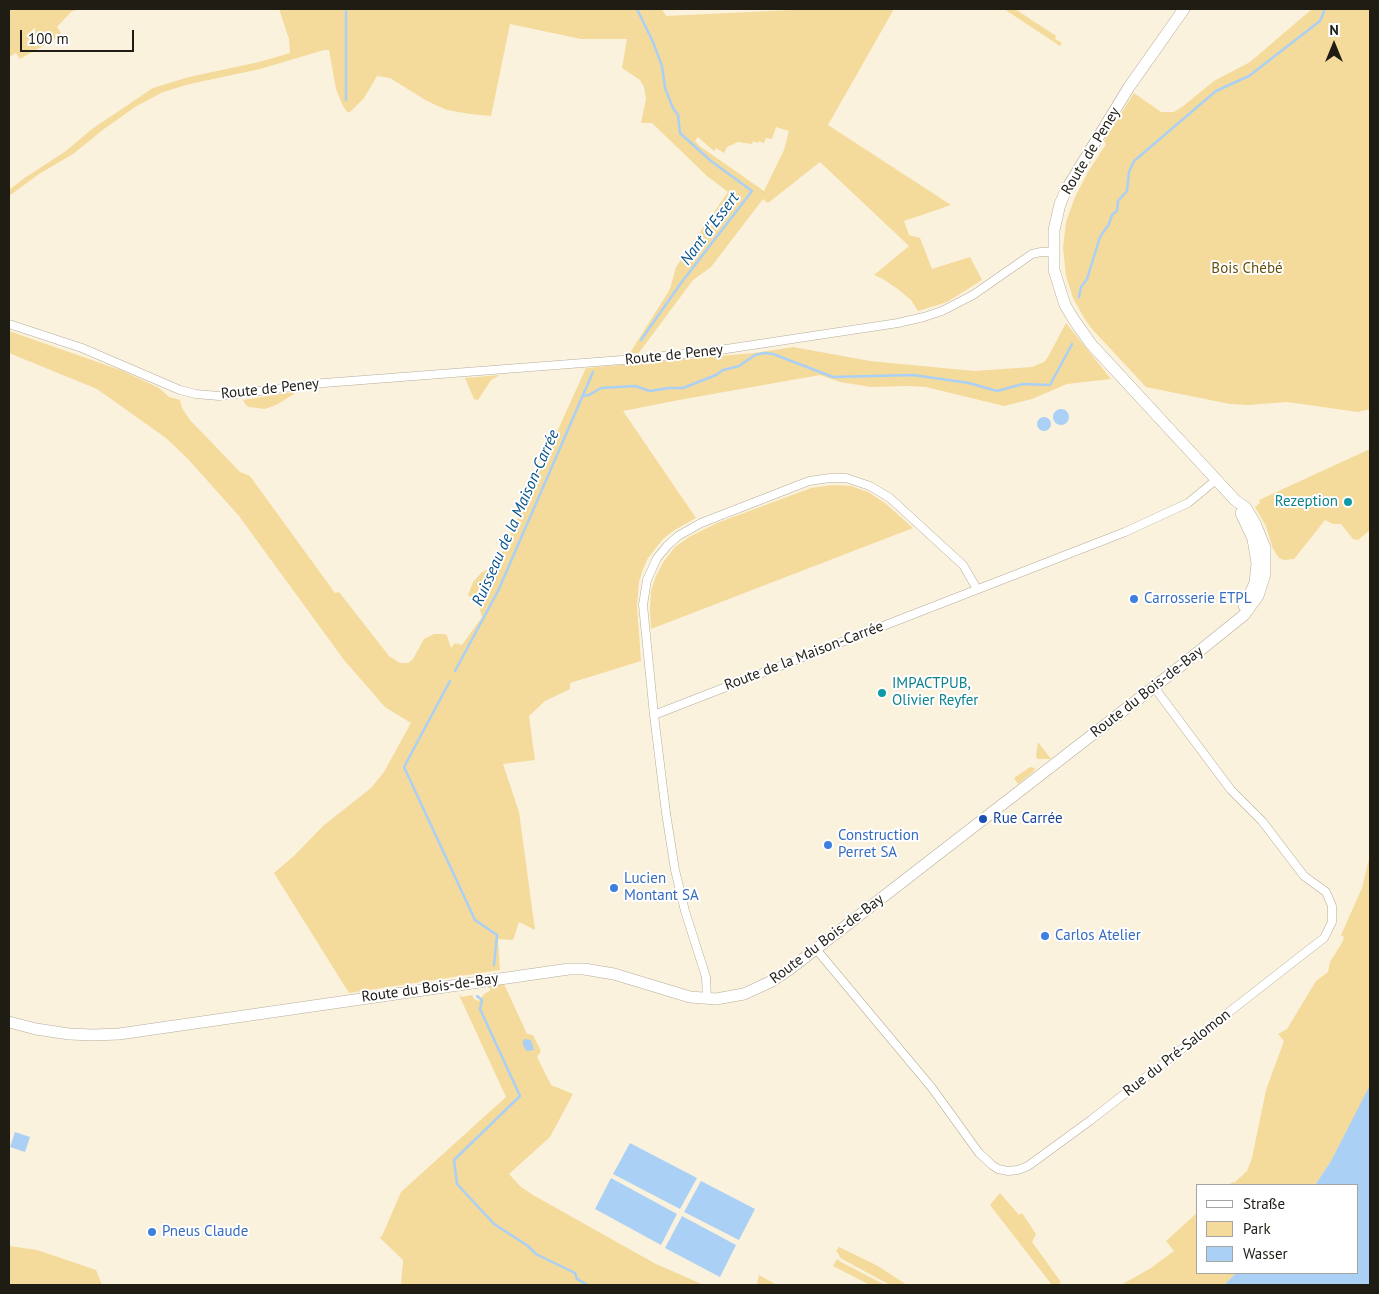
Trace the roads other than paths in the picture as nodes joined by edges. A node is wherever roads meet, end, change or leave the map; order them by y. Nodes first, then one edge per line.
1 (1184, 9) edge
2 (1052, 252) junction
3 (9, 324) edge
4 (1217, 480) junction
5 (977, 589) junction
6 (1154, 687) junction
7 (654, 715) junction
8 (816, 949) junction
9 (707, 999) junction
10 (9, 1022) edge

1 - 2 main road, Route de Peney
2 - 3 street, Route de Peney
2 - 4 main road, Route du Bois-de-Bay
4 - 5 street, Route de la Maison-Carrée
4 - 6 main road, Route du Bois-de-Bay
5 - 7 street, Route de la Maison-Carrée
5 - 7 street
6 - 8 main road, Route du Bois-de-Bay
6 - 8 street, Rue du Pré-Salomon
7 - 9 street
8 - 9 main road, Route du Bois-de-Bay
9 - 10 main road, Route du Bois-de-Bay

